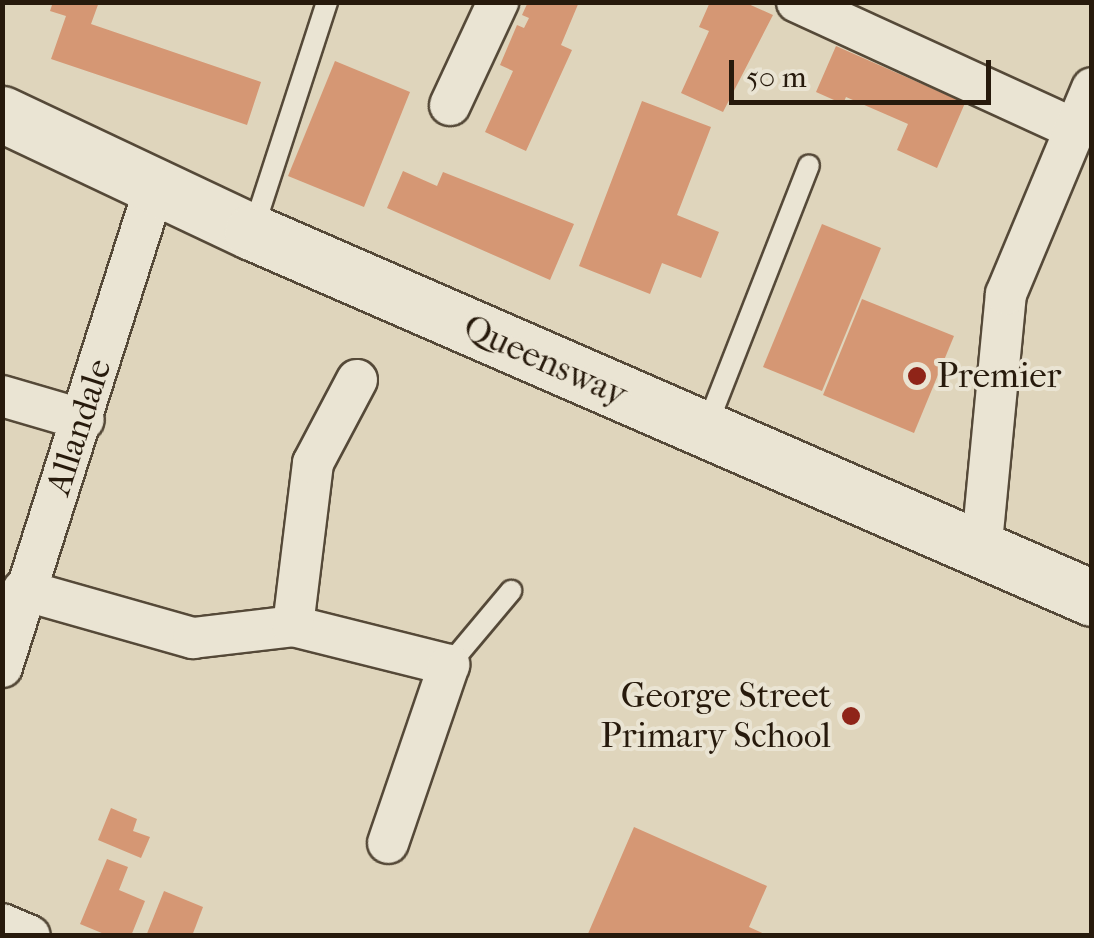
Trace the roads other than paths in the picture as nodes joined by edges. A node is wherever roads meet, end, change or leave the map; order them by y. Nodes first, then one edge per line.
1 (327, 2) edge
2 (498, 2) edge
3 (797, 2) edge
4 (1092, 88) edge
5 (450, 105) dead end
6 (2, 114) edge
7 (1072, 128) junction
8 (809, 165) dead end
9 (155, 186) junction
10 (252, 232) junction
11 (357, 380) dead end
12 (2, 396) edge
13 (84, 420) junction
14 (705, 430) junction
15 (981, 553) junction
16 (23, 590) junction
17 (511, 591) dead end
18 (1092, 598) edge
19 (293, 626) junction
20 (449, 665) junction
21 (2, 667) edge
22 (388, 844) dead end
23 (2, 924) edge
24 (30, 936) edge

1 - 10 lane
2 - 5 street
3 - 7 street
4 - 7 street
6 - 9 main road, Queensway
7 - 15 street
8 - 14 lane
9 - 10 main road, Queensway
9 - 13 street, Allandale
10 - 14 main road, Queensway
11 - 19 street
12 - 13 street
13 - 16 street, Allandale
14 - 15 main road, Queensway
15 - 18 main road, Queensway
16 - 19 street
16 - 21 street, Allandale
17 - 20 lane
19 - 20 street
20 - 22 street
23 - 24 street

